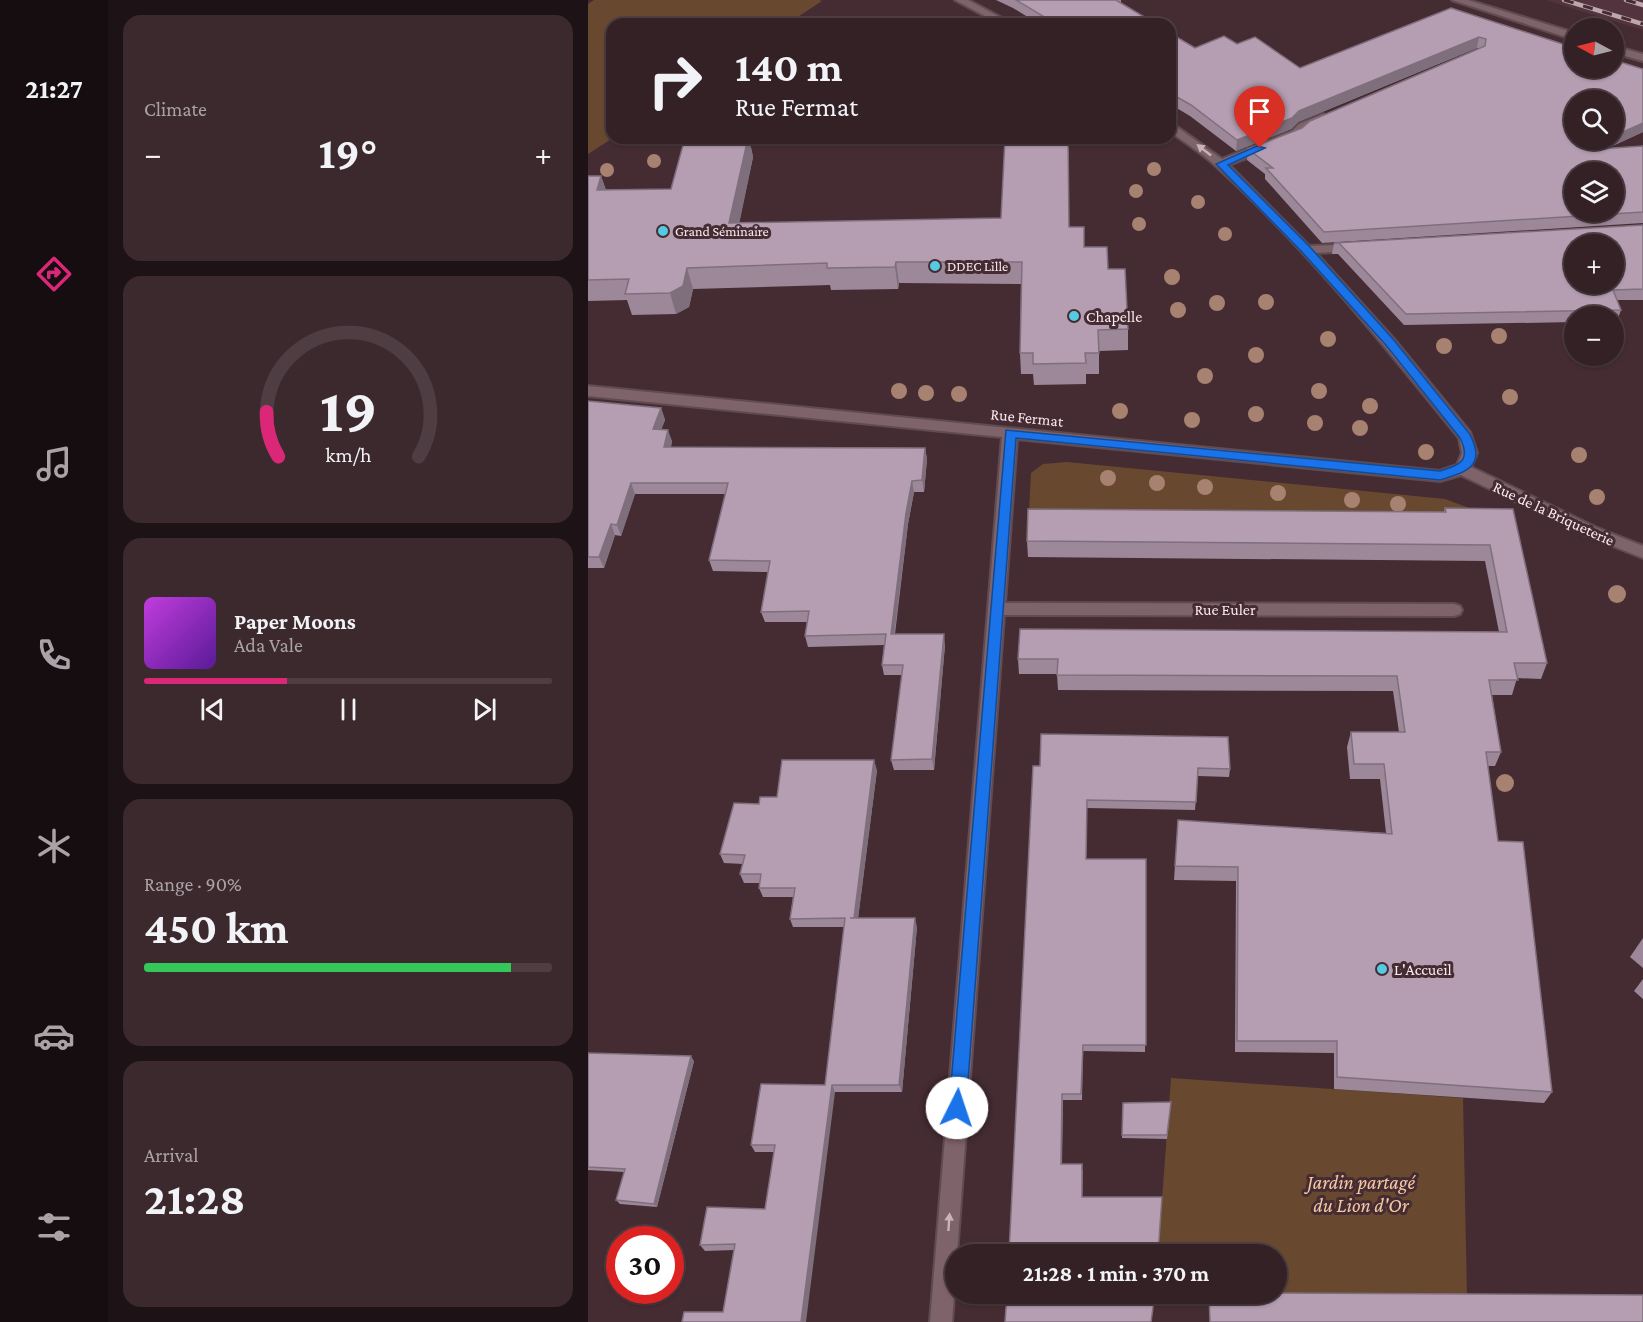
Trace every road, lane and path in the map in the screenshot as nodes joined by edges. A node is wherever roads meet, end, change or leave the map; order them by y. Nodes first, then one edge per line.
1 (960, 0) edge
2 (1457, 0) edge
3 (996, 18) edge
4 (1564, 34) edge
5 (1624, 52) edge
6 (1643, 58) edge
7 (1336, 113) edge
8 (1176, 130) edge
9 (1221, 164) junction
10 (1369, 246) edge
11 (1306, 250) junction
12 (588, 391) edge
13 (1010, 433) junction
14 (1462, 470) junction
15 (1643, 552) edge
16 (995, 609) junction
17 (1454, 610) dead end
18 (941, 1322) edge

1 - 3 street
2 - 4 street
5 - 6 street
7 - 9 street
9 -> 8 street
9 - 11 street
10 - 11 street
11 - 14 street
12 - 13 street, Rue Fermat
13 - 14 street, Rue Fermat
13 - 16 street
14 - 15 street, Rue de la Briqueterie
16 - 17 street, Rue Euler
18 -> 16 street

